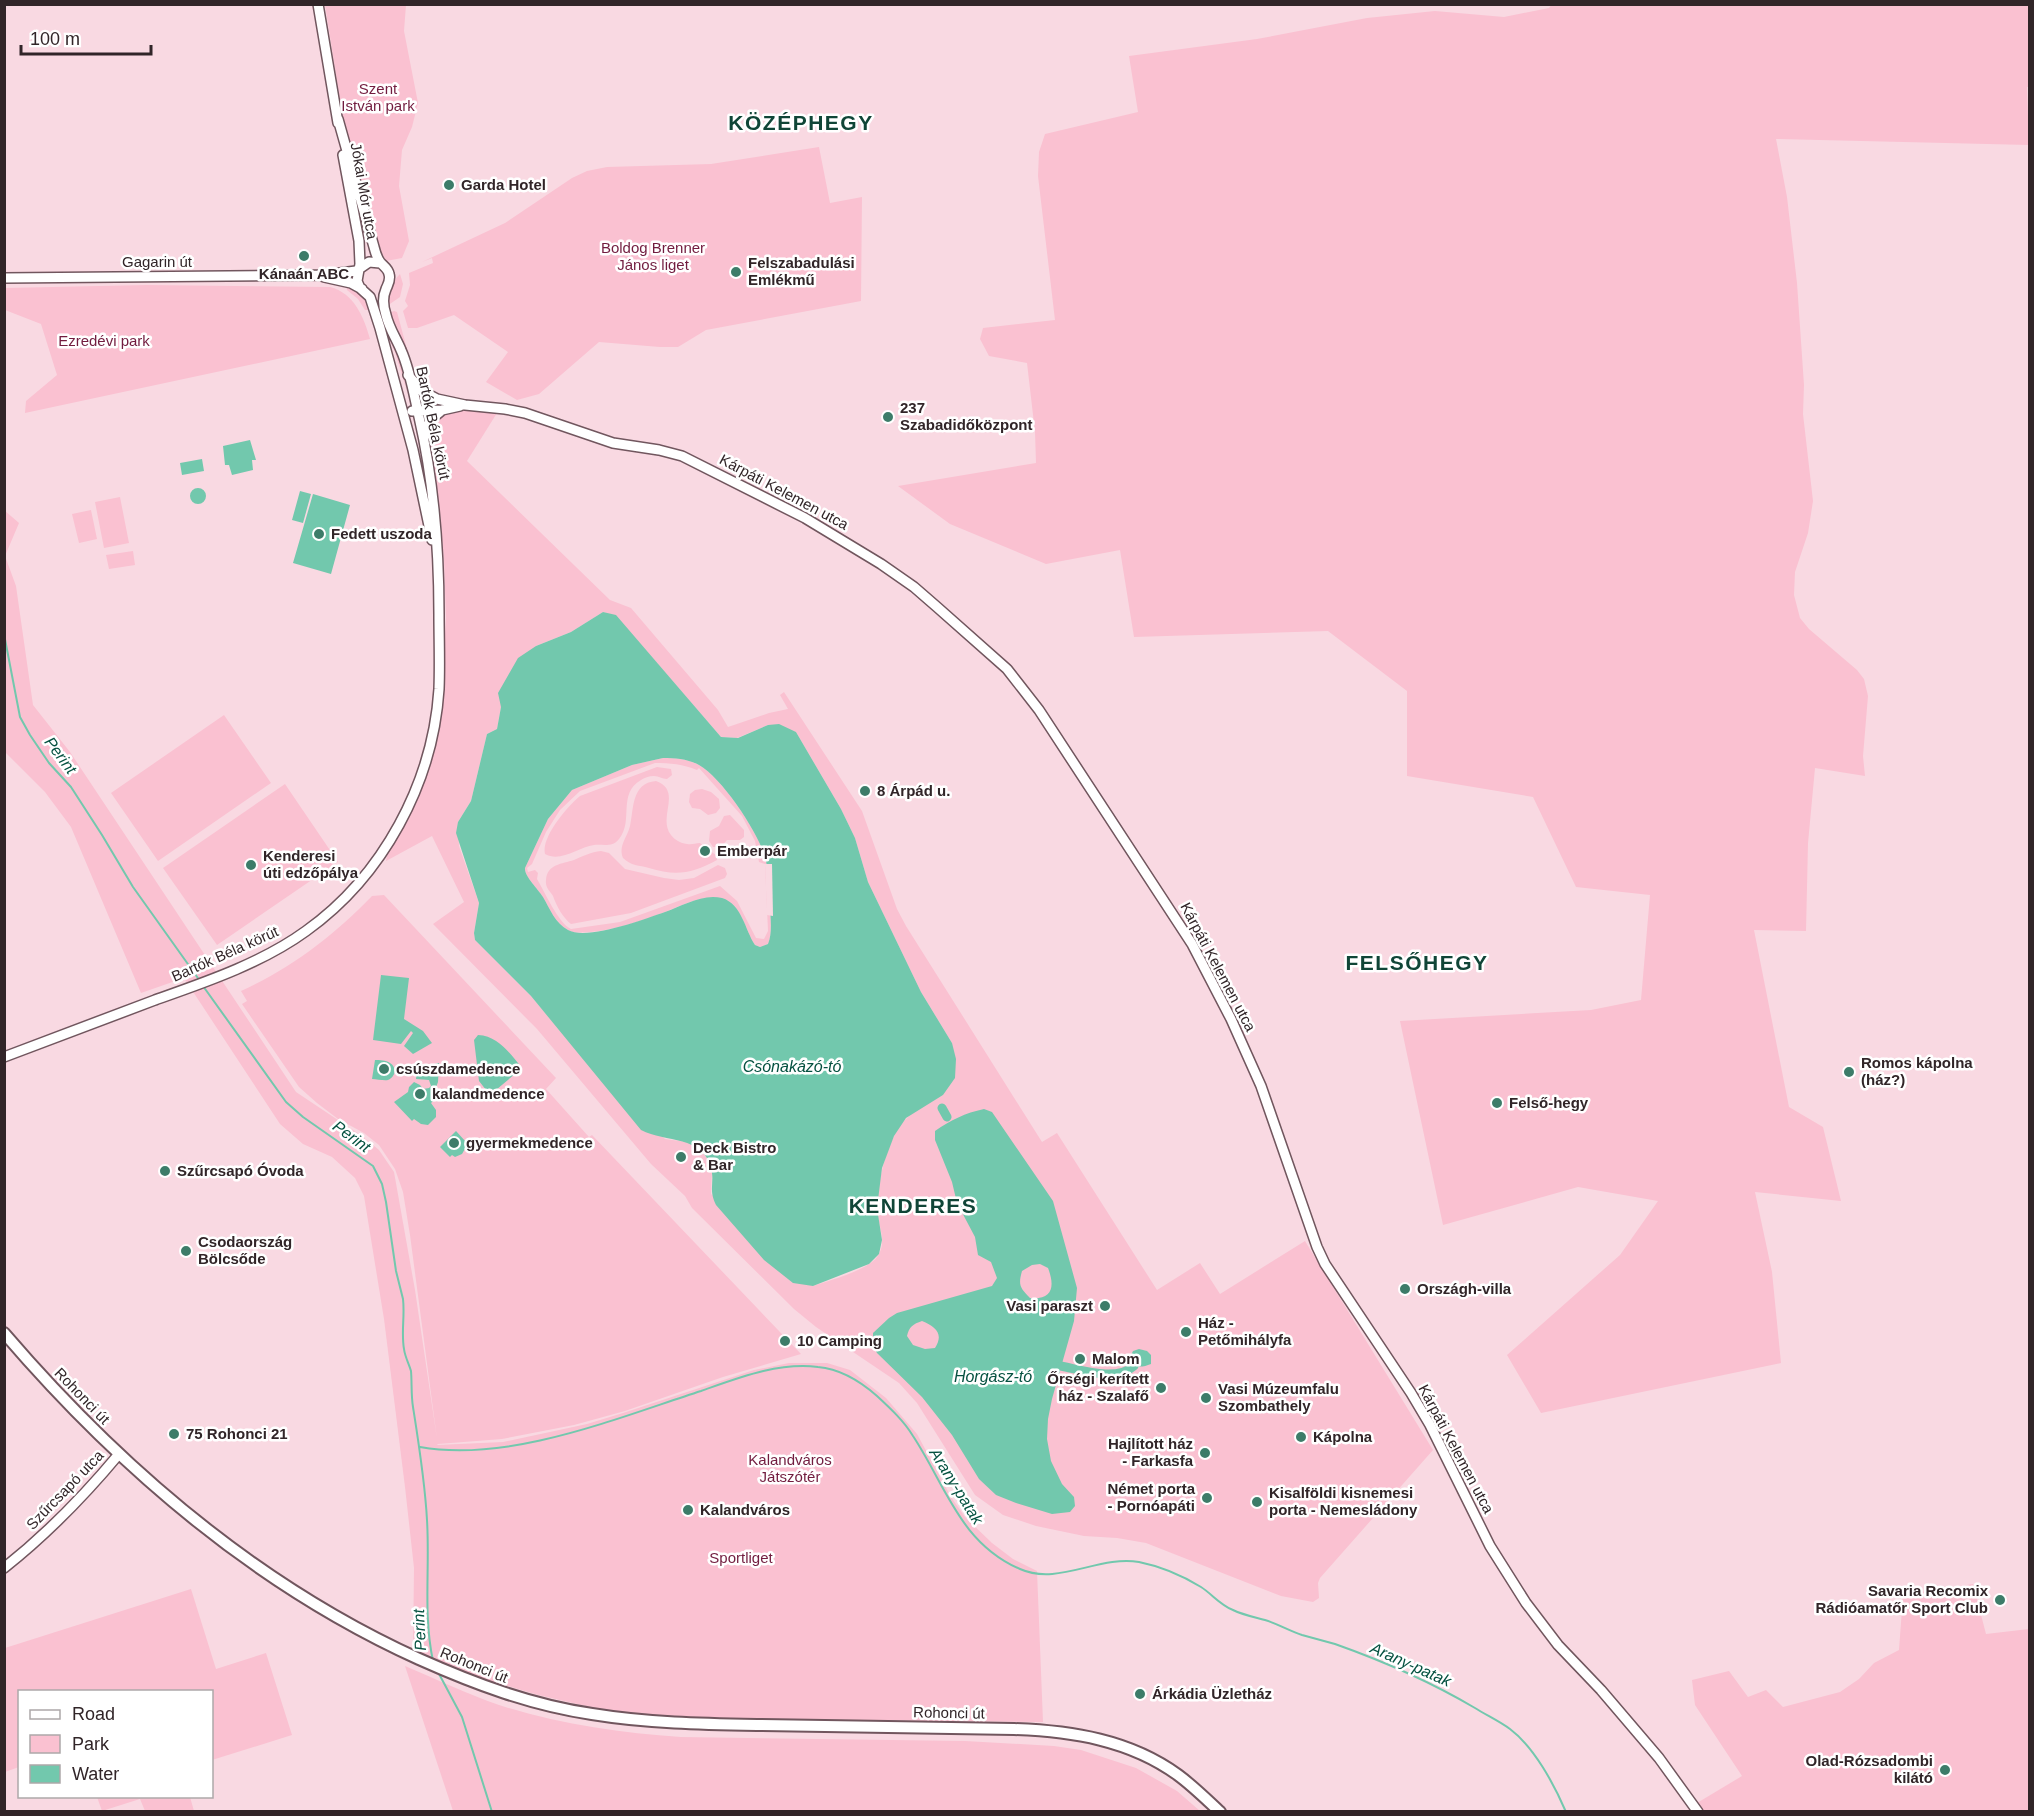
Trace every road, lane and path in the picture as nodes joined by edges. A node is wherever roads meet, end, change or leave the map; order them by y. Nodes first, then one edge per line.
1 (318, 4) edge
2 (338, 119) junction
3 (380, 263) junction
4 (360, 268) junction
5 (310, 276) junction
6 (4, 278) edge
7 (386, 287) junction
8 (364, 291) junction
9 (408, 375) junction
10 (465, 405) junction
11 (418, 411) junction
12 (442, 411) junction
13 (404, 413) junction
14 (424, 444) junction
15 (439, 598) junction
16 (4, 1057) edge
17 (4, 1333) edge
18 (119, 1455) junction
19 (4, 1568) edge
20 (1220, 1812) edge
21 (1698, 1812) edge

1 - 2 street, Jókai Mór utca
2 - 3 street, Jókai Mór utca
2 - 4 street, Jókai Mór utca
3 - 4 street, Gagarin út
3 - 7 street, Bartók Béla körút
4 - 5 street, Gagarin út
4 - 8 street, Bartók Béla körút
5 - 6 street, Gagarin út
5 - 8 street, Gagarin út
7 - 8 street
7 - 9 street, Bartók Béla körút
8 - 13 street, Bartók Béla körút
9 - 10 street, Kárpáti Kelemen utca
9 - 11 street, Bartók Béla körút
10 - 12 street, Kárpáti Kelemen utca
10 - 21 street, Kárpáti Kelemen utca
11 - 12 street, Kárpáti Kelemen utca
11 - 13 street, Kárpáti Kelemen utca
11 - 14 street, Bartók Béla körút
12 - 14 street
13 - 15 street, Bartók Béla körút
14 - 15 street, Bartók Béla körút
15 - 16 street, Bartók Béla körút
17 - 18 main road, Rohonci út
18 - 19 street, Szűrcsapó utca
18 - 20 main road, Rohonci út

